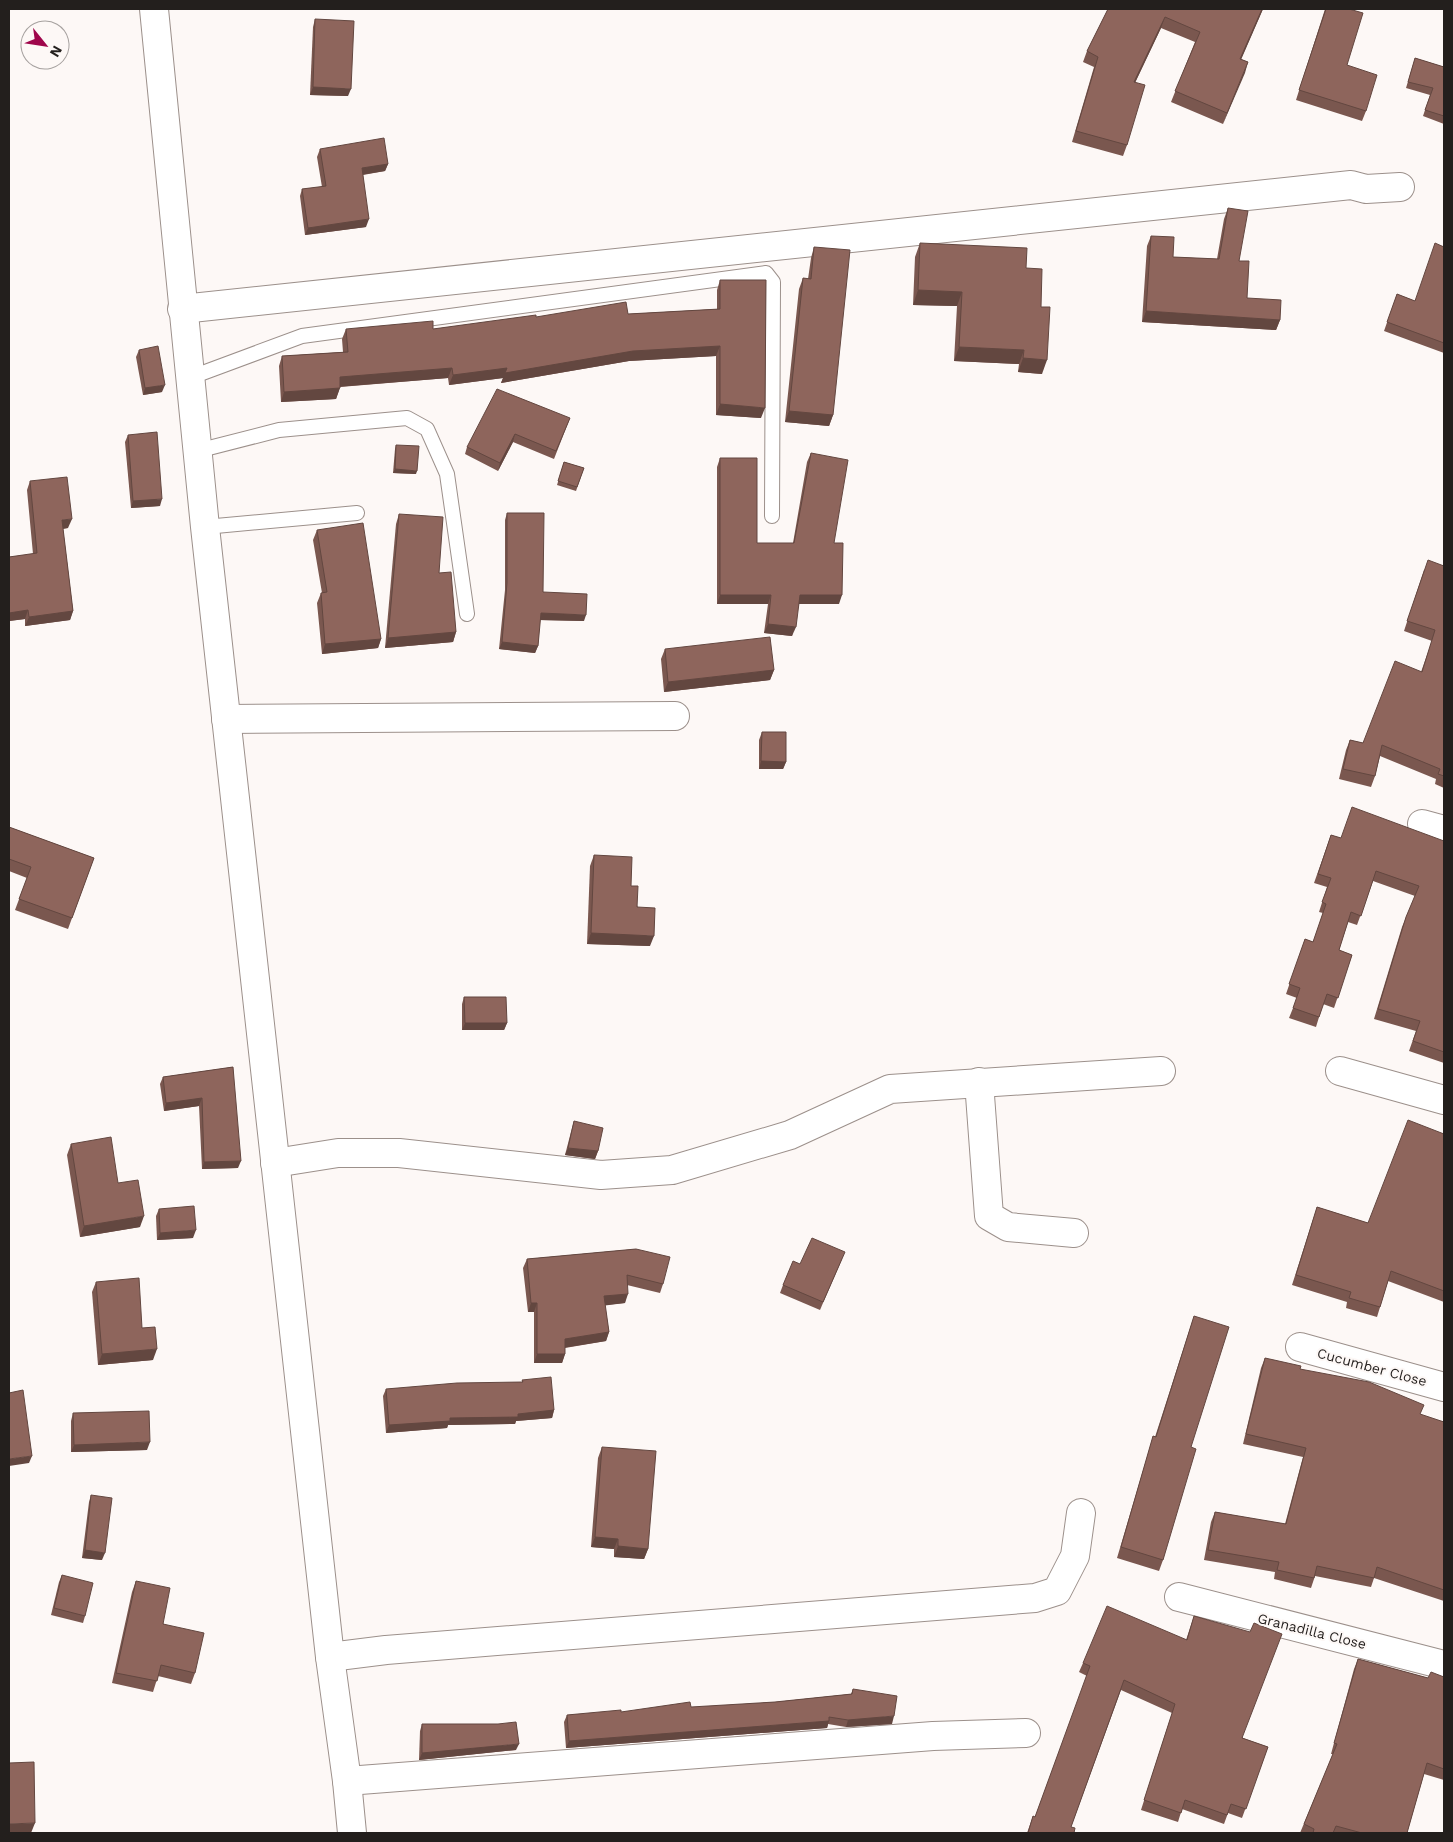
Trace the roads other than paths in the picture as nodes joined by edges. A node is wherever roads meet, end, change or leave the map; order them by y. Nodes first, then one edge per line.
1 (154, 9) edge
2 (1400, 187) dead end
3 (182, 309) junction
4 (189, 378) junction
5 (197, 451) junction
6 (357, 513) dead end
7 (772, 516) dead end
8 (205, 527) junction
9 (467, 614) dead end
10 (675, 716) dead end
11 (226, 719) junction
12 (1161, 1071) dead end
13 (1340, 1071) dead end
14 (979, 1082) junction
15 (1444, 1100) edge
16 (275, 1163) junction
17 (1074, 1233) dead end
18 (1300, 1347) dead end
19 (1444, 1387) edge
20 (1081, 1513) dead end
21 (1179, 1597) dead end
22 (330, 1657) junction
23 (1444, 1665) edge
24 (1026, 1733) dead end
25 (347, 1781) junction
26 (352, 1833) edge

1 - 3 street
2 - 3 street
3 - 4 street
4 - 5 street
4 - 7 lane
5 - 8 street
5 - 9 lane
6 - 8 lane
8 - 11 street
10 - 11 street
11 - 16 street
12 - 14 street
13 - 15 street
14 - 16 street
14 - 17 street
16 - 22 street
18 - 19 street, Cucumber Close
20 - 22 street
21 - 23 street, Granadilla Close
22 - 25 street
24 - 25 street
25 - 26 street

